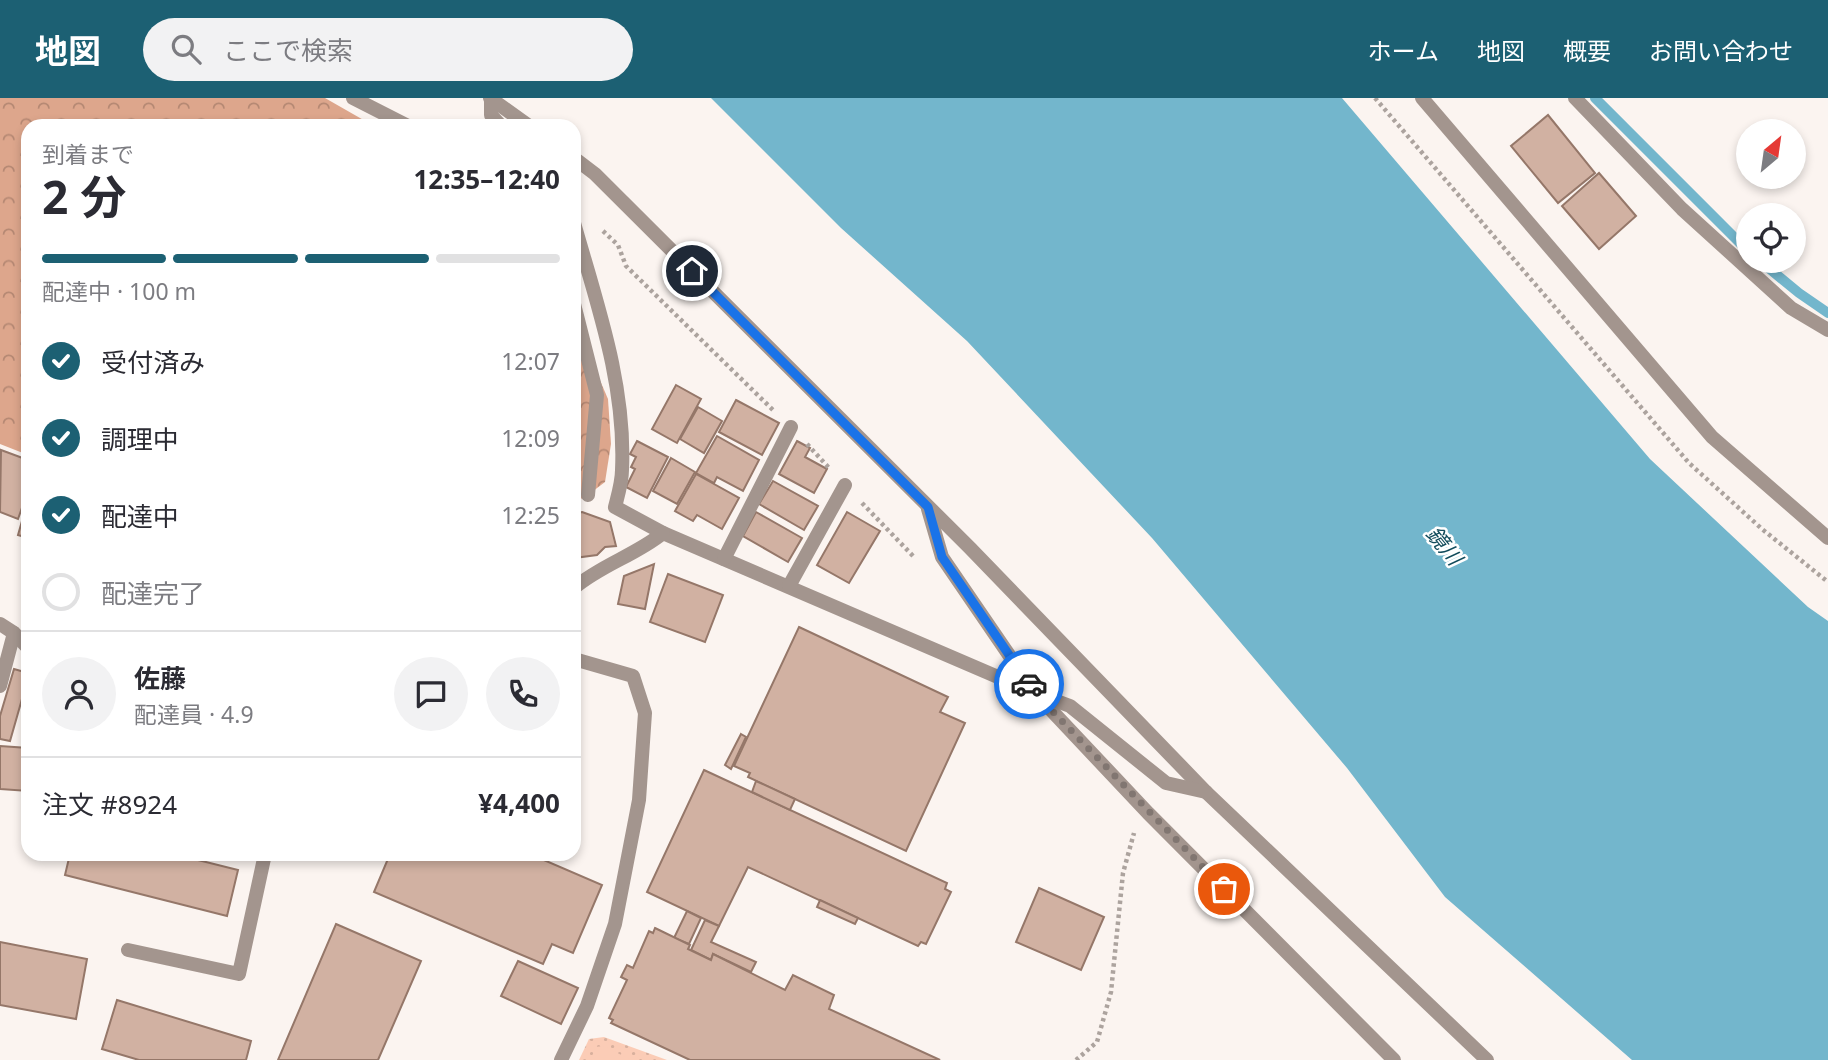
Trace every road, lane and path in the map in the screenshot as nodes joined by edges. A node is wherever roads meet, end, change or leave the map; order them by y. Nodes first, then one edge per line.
1 (353, 98) edge
2 (491, 98) edge
3 (1375, 98) edge
4 (1422, 98) edge
5 (1575, 98) edge
6 (394, 119) edge
7 (494, 119) edge
8 (520, 119) edge
9 (581, 163) edge
10 (581, 248) edge
11 (1828, 330) edge
12 (581, 332) edge
13 (791, 428) dead end
14 (845, 485) dead end
15 (588, 495) dead end
16 (928, 507) junction
17 (663, 533) junction
18 (1828, 538) edge
19 (724, 559) junction
20 (1828, 582) edge
21 (581, 584) edge
22 (789, 586) junction
23 (0, 624) edge
24 (14, 633) junction
25 (21, 640) edge
26 (581, 661) edge
27 (0, 686) edge
28 (1035, 693) junction
29 (1206, 792) junction
30 (1148, 813) junction
31 (263, 861) edge
32 (128, 950) dead end
33 (561, 1060) edge
34 (1076, 1060) edge
35 (1394, 1060) edge
36 (1487, 1060) edge

1 - 6 street
2 - 7 street
2 - 8 street
3 - 20 path
4 - 18 street
5 - 11 street
9 - 16 street
10 - 17 street
12 - 15 street
13 - 19 street
14 - 22 street
16 - 28 street
16 - 29 street
17 - 19 street
17 - 21 street
19 - 22 street
22 - 28 street
23 - 24 street
24 - 25 street
24 - 27 street
26 - 33 street
28 - 29 street
28 - 30 street
29 - 36 street
30 - 34 path
30 - 35 street
31 - 32 street

